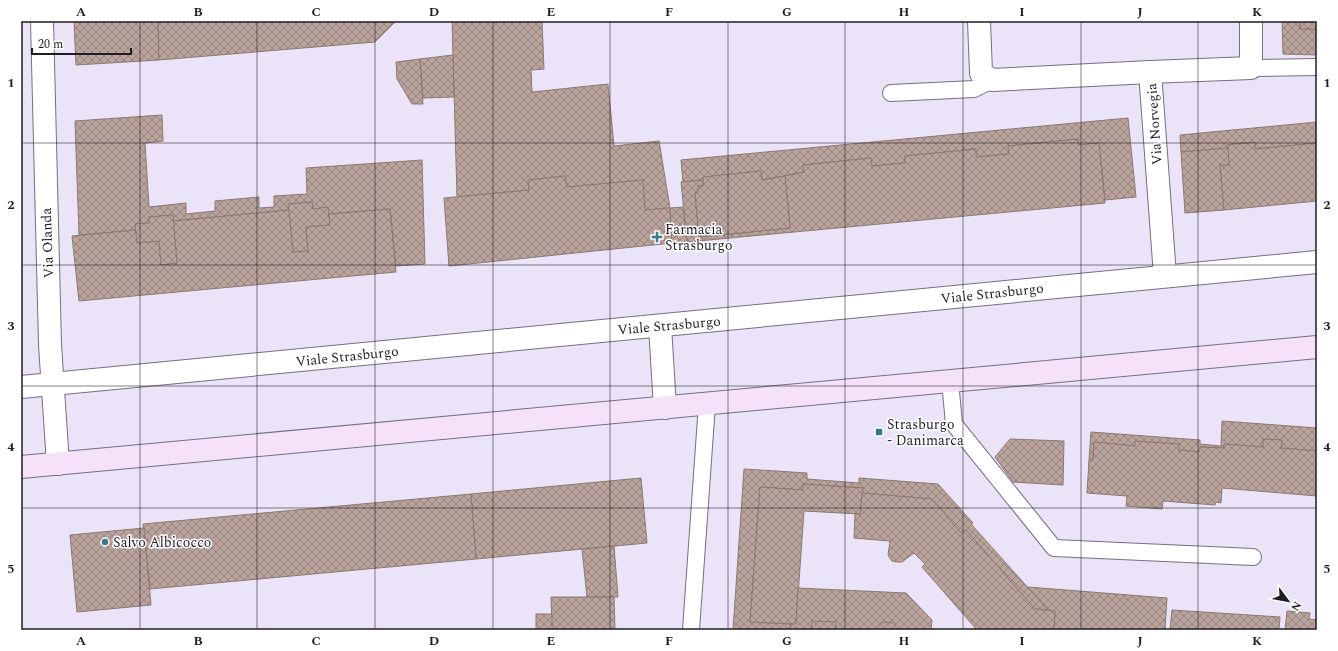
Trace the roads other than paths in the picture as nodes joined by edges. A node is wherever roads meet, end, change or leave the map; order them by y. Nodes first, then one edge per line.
1 (42, 21) edge
2 (979, 21) edge
3 (1251, 21) edge
4 (1317, 67) edge
5 (1251, 68) junction
6 (1150, 72) junction
7 (992, 80) junction
8 (891, 93) dead end
9 (1317, 262) edge
10 (1165, 276) junction
11 (660, 326) junction
12 (1317, 347) edge
13 (950, 381) junction
14 (53, 385) junction
15 (21, 388) edge
16 (706, 404) junction
17 (665, 408) junction
18 (58, 464) junction
19 (21, 467) edge
20 (1253, 557) dead end
21 (691, 630) edge

1 - 14 street, Via Olanda
2 - 7 street
3 - 5 street
4 - 5 lane
5 - 6 street, Via Norvegia
6 - 7 street
6 - 10 street, Via Norvegia
7 - 8 lane
9 - 10 street, Viale Strasburgo
10 - 11 street, Viale Strasburgo
11 - 14 street, Viale Strasburgo
11 - 17 street
12 - 13 street
13 - 16 street
13 - 20 lane
14 - 15 street, Viale Strasburgo
14 - 18 street, Via Olanda
16 - 17 street
16 - 21 lane
17 - 18 street
18 - 19 street

